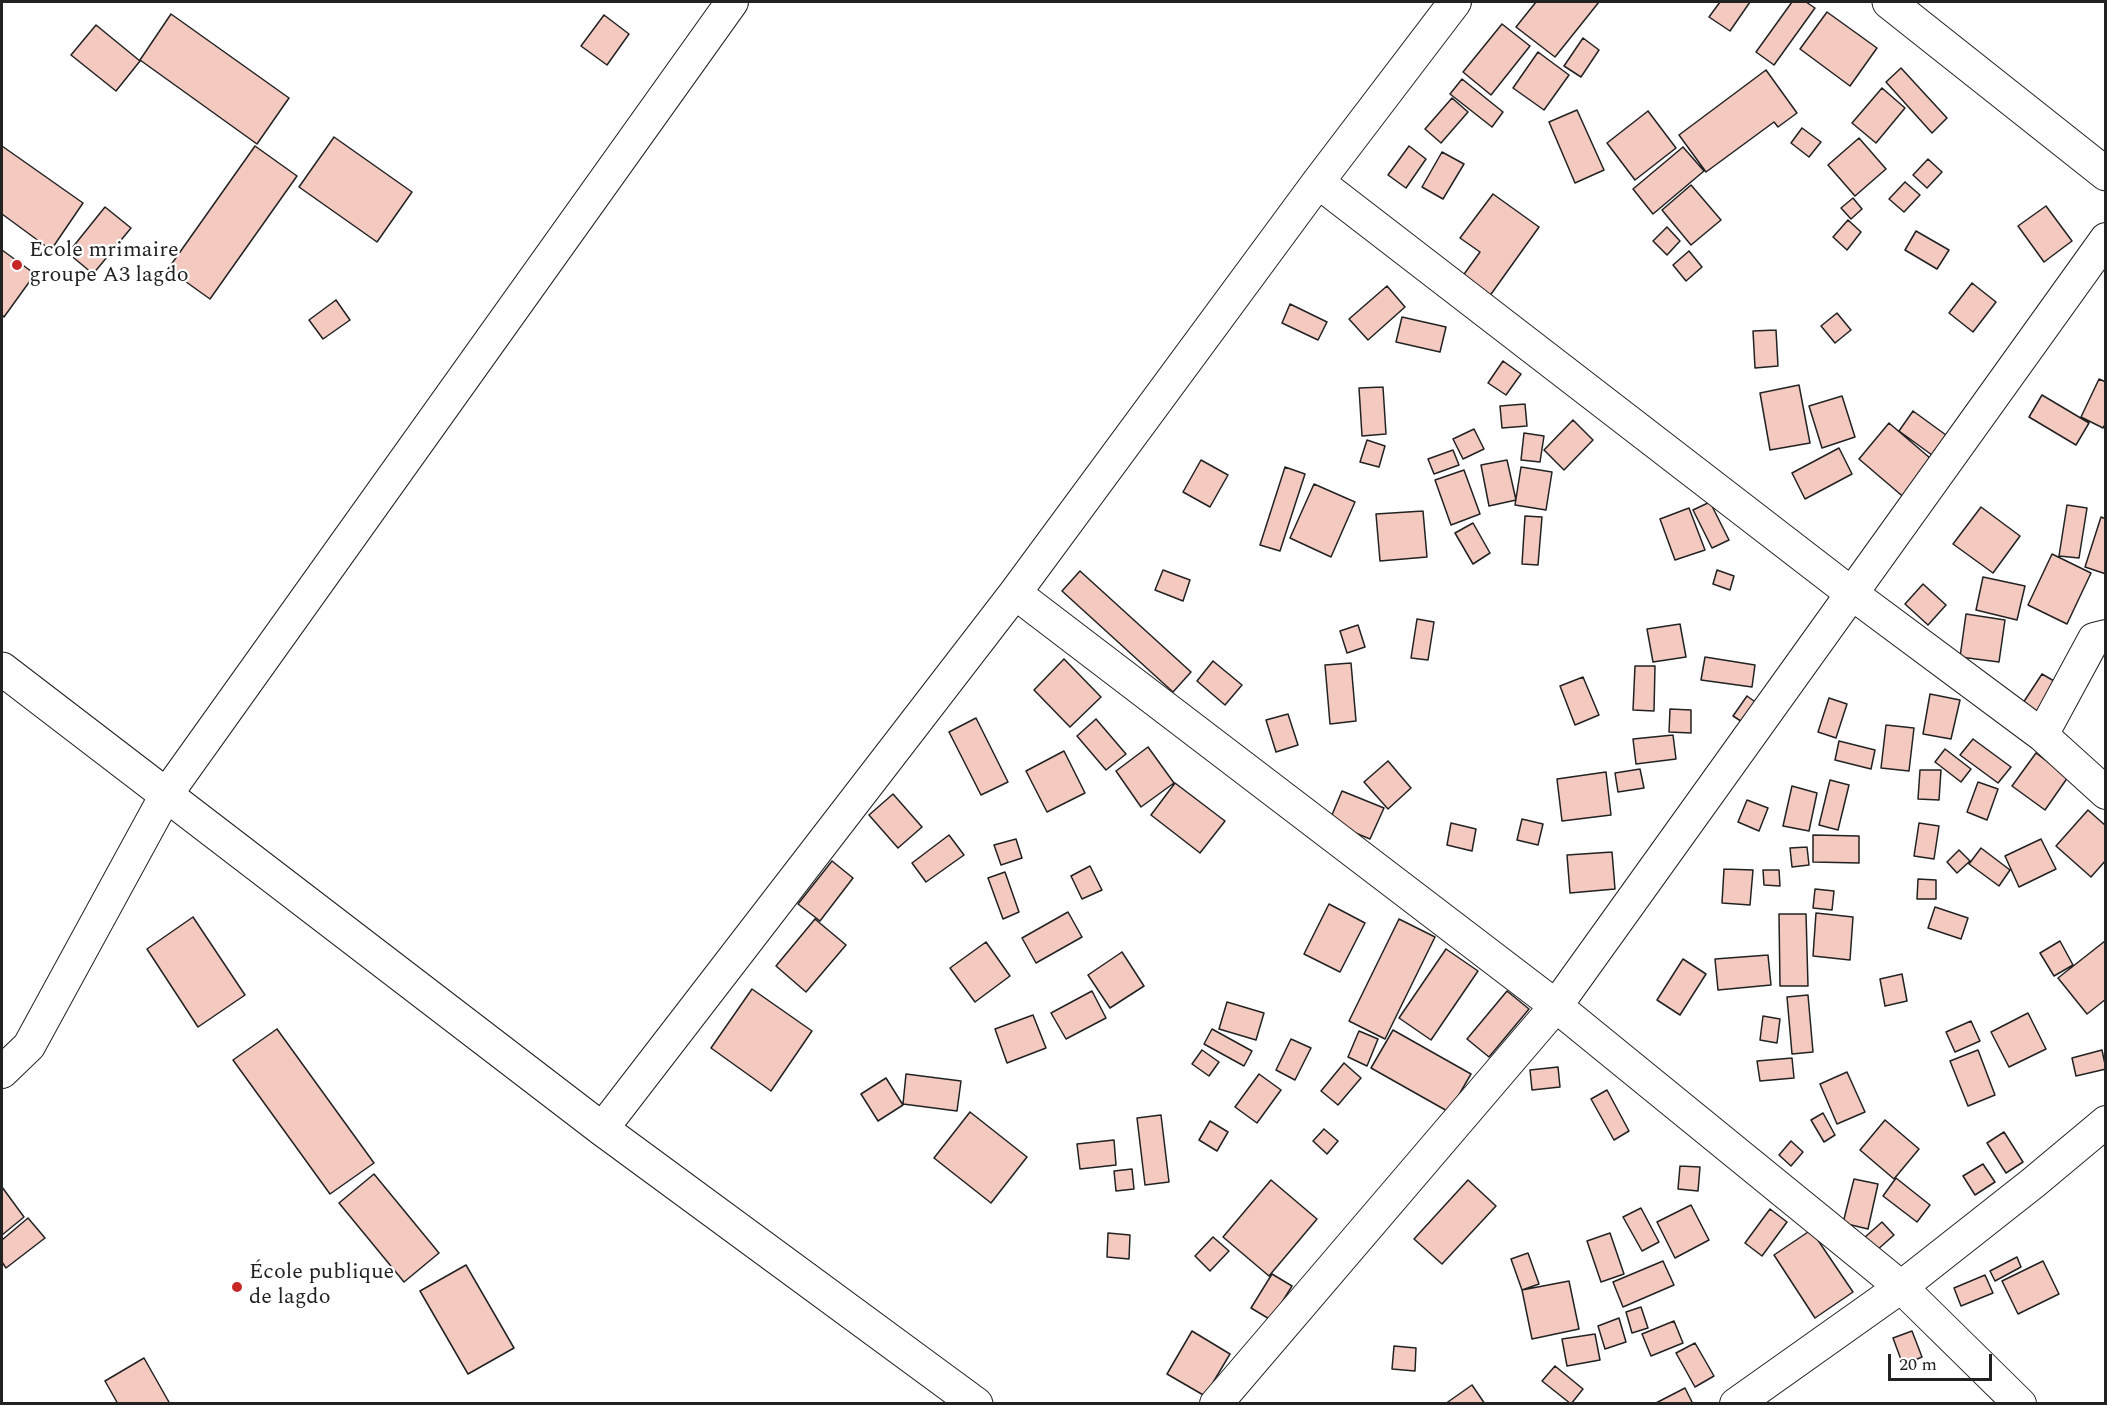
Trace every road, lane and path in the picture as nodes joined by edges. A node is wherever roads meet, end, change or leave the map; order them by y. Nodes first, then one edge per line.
1 (732, 2) edge
2 (1455, 2) edge
3 (1889, 2) edge
4 (2106, 174) edge
5 (1318, 182) junction
6 (2106, 239) edge
7 (1015, 593) junction
8 (1851, 593) junction
9 (2106, 636) edge
10 (2, 669) edge
11 (2042, 735) junction
12 (2106, 793) edge
13 (166, 795) junction
14 (1556, 1006) junction
15 (2, 1072) edge
16 (2106, 1122) edge
17 (602, 1129) junction
18 (1901, 1287) junction
19 (976, 1404) edge
20 (1216, 1404) edge
21 (1736, 1404) edge
22 (2020, 1404) edge

1 - 13 street
2 - 5 street
3 - 4 main road
5 - 7 street
5 - 8 street
6 - 8 street
7 - 14 street
7 - 17 street
8 - 11 street
8 - 14 street
9 - 11 street
10 - 13 main road
11 - 12 street
13 - 15 street
13 - 17 main road
14 - 18 street
14 - 20 street
16 - 18 street
17 - 19 main road
18 - 21 street
18 - 22 street

